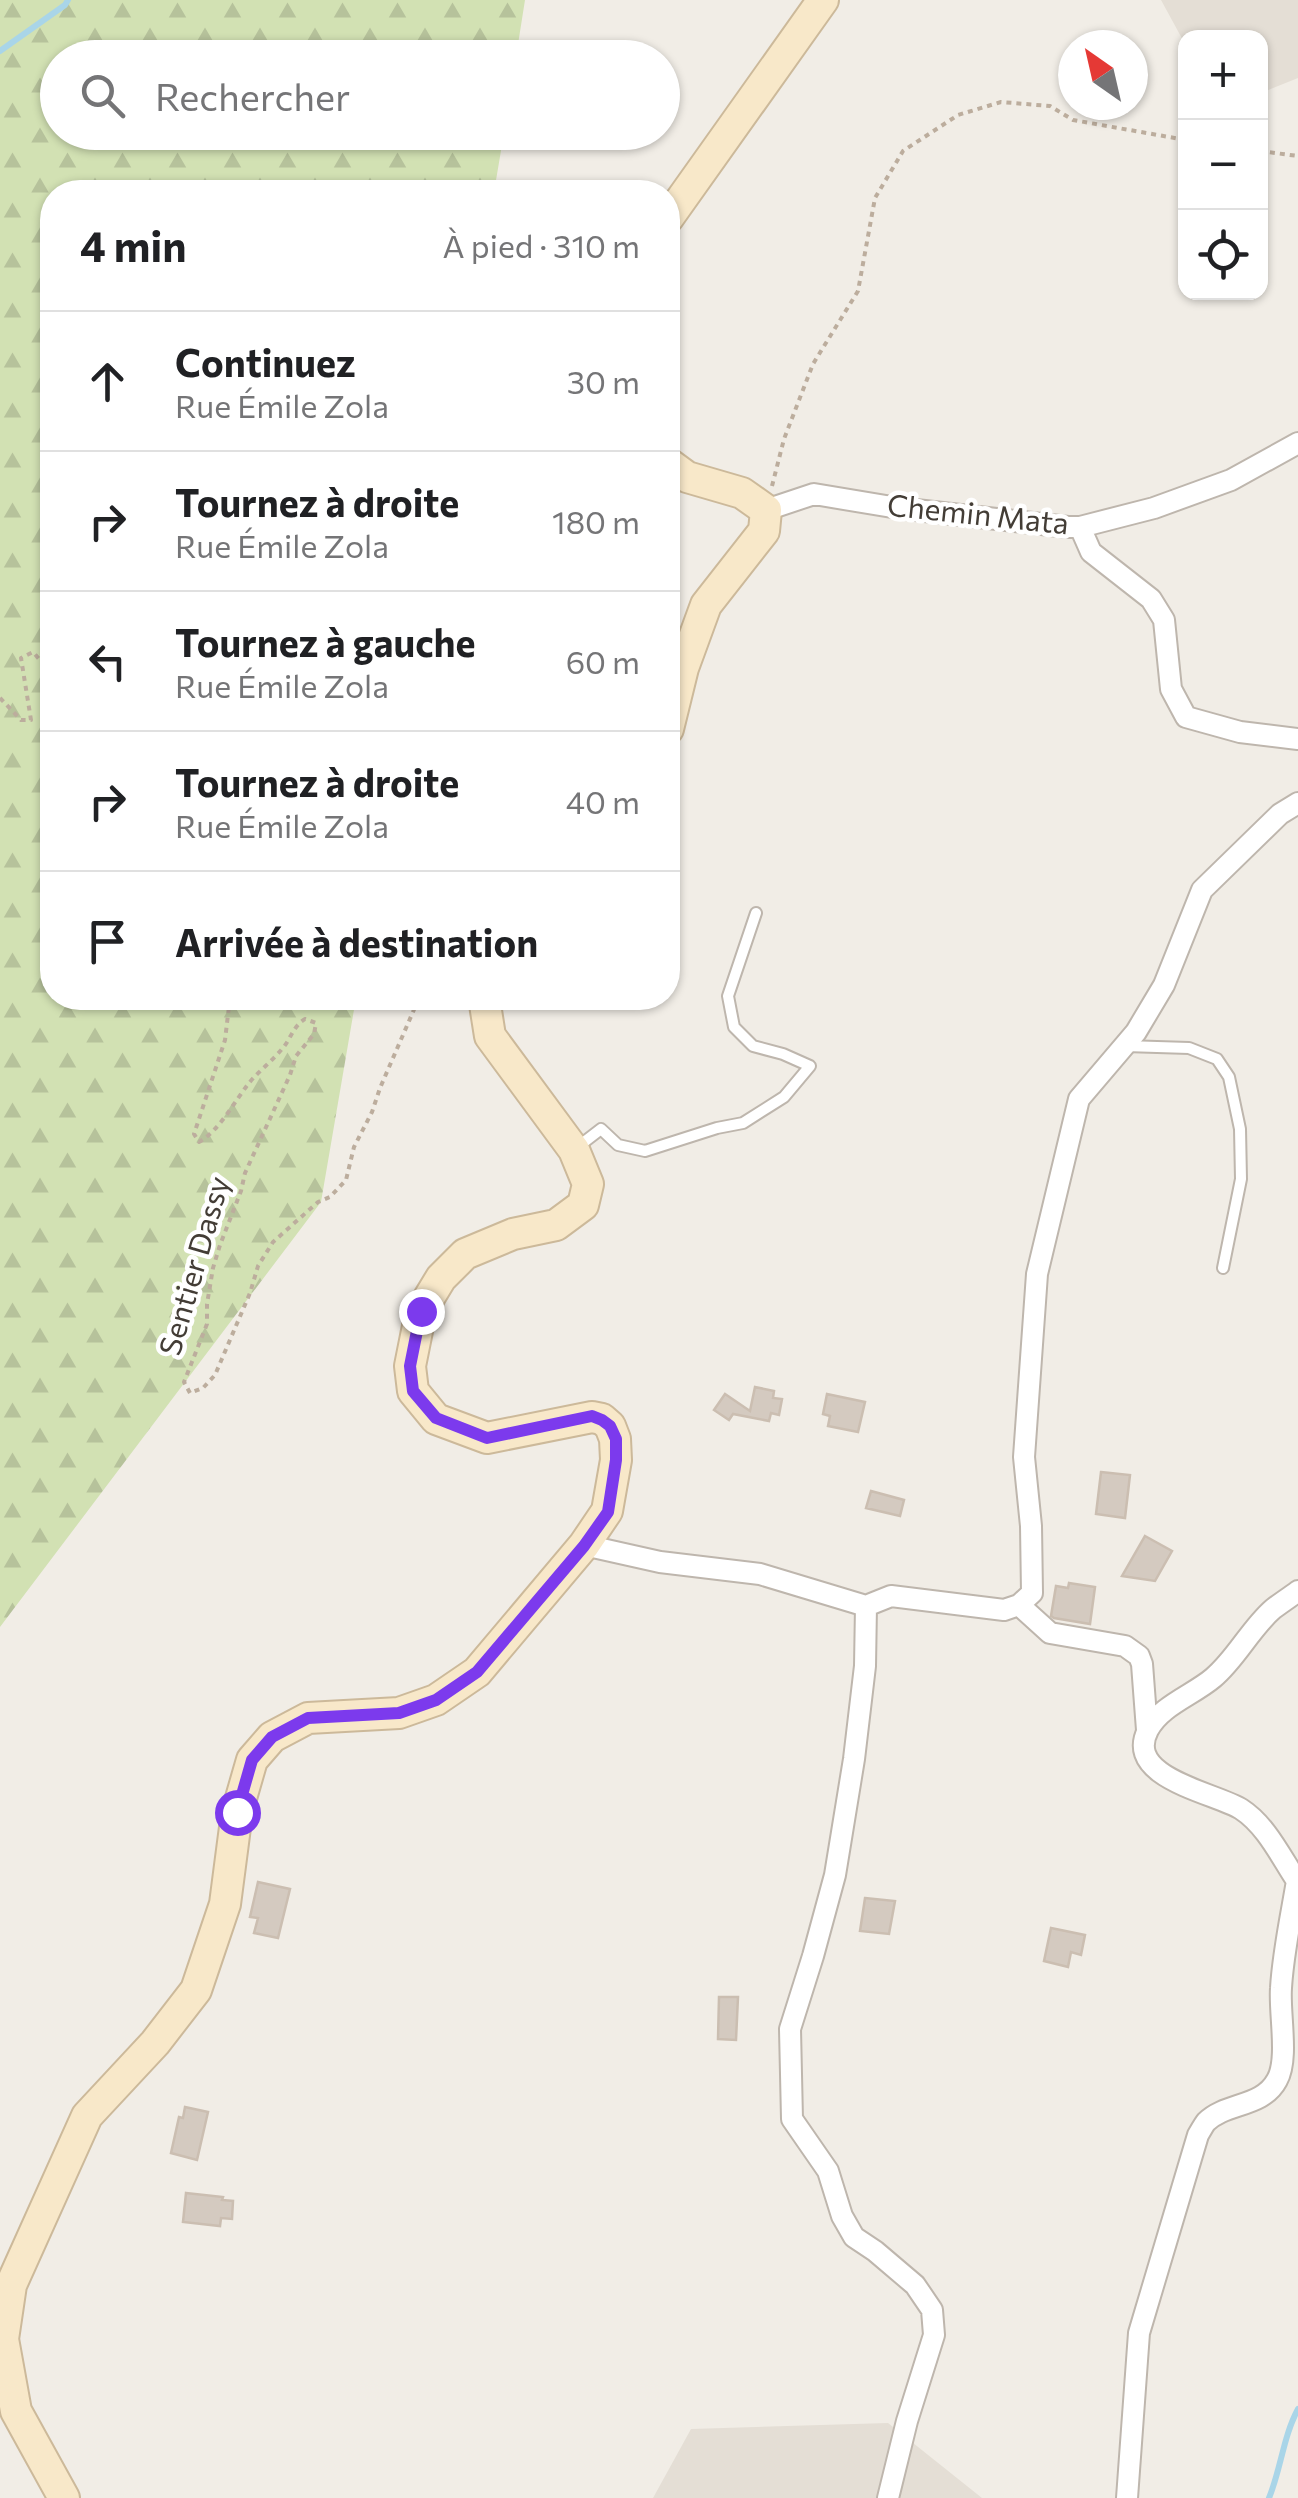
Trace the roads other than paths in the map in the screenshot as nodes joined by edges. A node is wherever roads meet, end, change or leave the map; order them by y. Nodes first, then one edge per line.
1 (823, 0) edge
2 (680, 201) edge
3 (1298, 443) edge
4 (680, 472) edge
5 (766, 510) junction
6 (1080, 527) junction
7 (680, 680) edge
8 (1298, 739) edge
9 (1298, 803) edge
10 (756, 913) dead end
11 (486, 1010) edge
12 (1124, 1046) junction
13 (574, 1150) junction
14 (1223, 1268) dead end
15 (584, 1546) junction
16 (1298, 1592) edge
17 (1020, 1605) junction
18 (866, 1606) junction
19 (1148, 1730) junction
20 (1297, 1882) edge
21 (64, 2498) edge
22 (888, 2498) edge
23 (1127, 2498) edge

1 - 2 main road
3 - 6 street, Chemin Mata
4 - 5 main road
5 - 6 street, Chemin Mata
5 - 7 main road
6 - 8 street
9 - 12 street
10 - 13 lane
11 - 13 main road
12 - 14 lane
12 - 17 street
13 - 15 main road
15 - 18 street
15 - 21 main road
16 - 19 street
17 - 18 street
17 - 19 street
18 - 22 street
19 - 20 street
20 - 23 street

